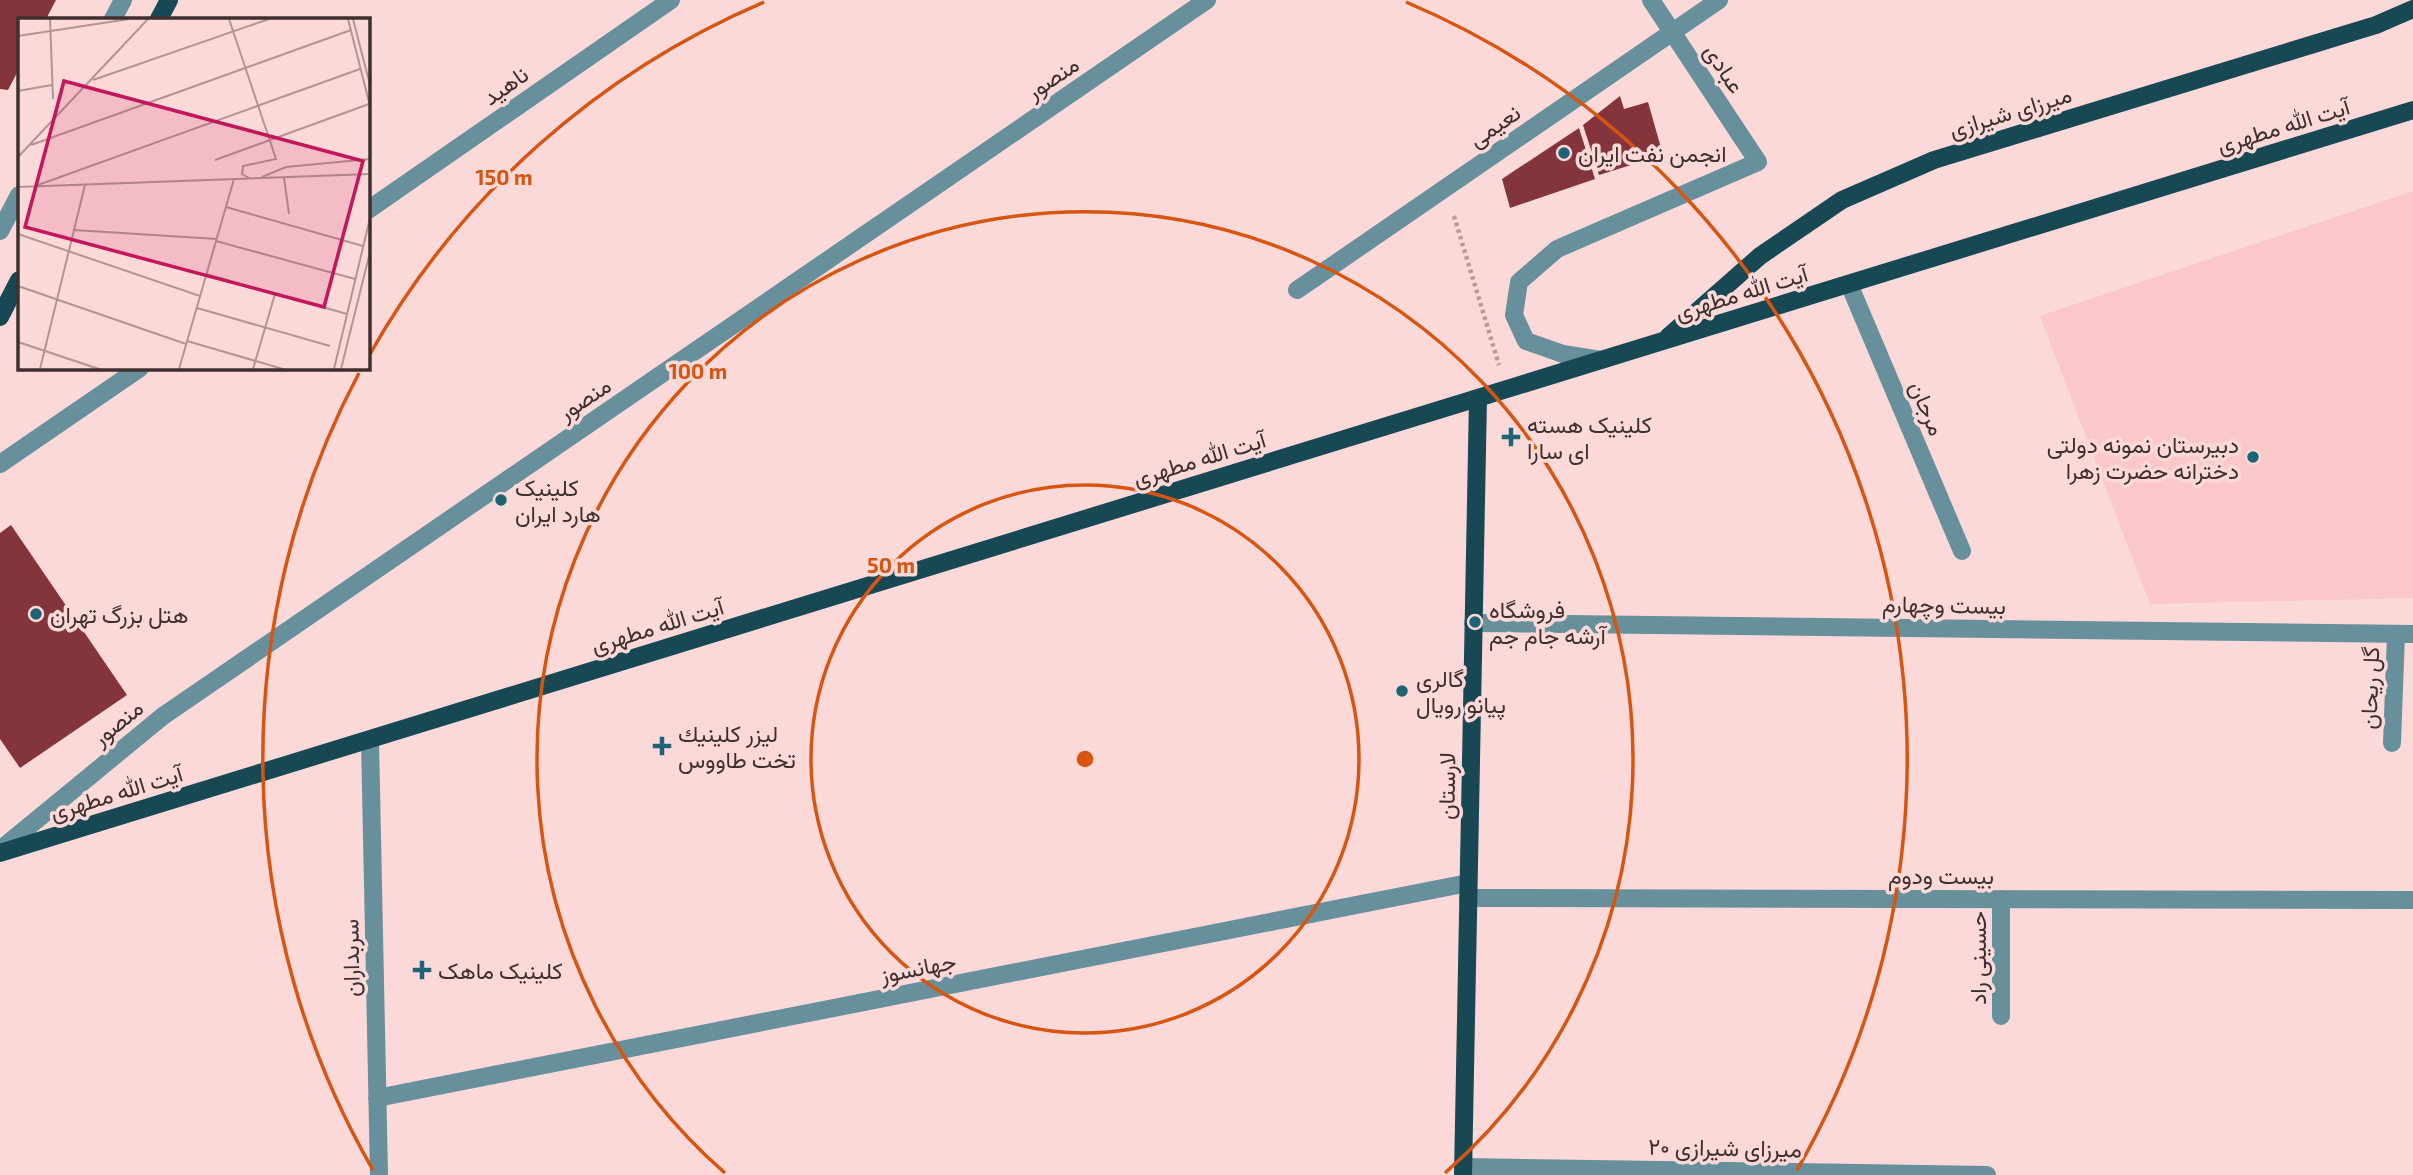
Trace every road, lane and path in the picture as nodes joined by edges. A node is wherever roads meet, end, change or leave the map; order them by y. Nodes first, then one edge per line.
1 (123, 0) edge
2 (169, 0) edge
3 (671, 0) edge
4 (1207, 0) edge
5 (1651, 0) edge
6 (1719, 0) edge
7 (2413, 9) edge
8 (114, 18) edge
9 (160, 18) edge
10 (1672, 33) junction
11 (2413, 110) edge
12 (1446, 188) junction
13 (18, 197) edge
14 (369, 209) edge
15 (0, 231) edge
16 (18, 283) edge
17 (1849, 284) junction
18 (1297, 290) dead end
19 (0, 317) edge
20 (1663, 341) junction
21 (1601, 360) junction
22 (139, 369) edge
23 (1506, 389) junction
24 (1478, 398) junction
25 (0, 464) edge
26 (1962, 551) dead end
27 (1474, 623) junction
28 (2404, 634) edge
29 (370, 740) junction
30 (2392, 743) dead end
31 (0, 852) edge
32 (1468, 891) junction
33 (2001, 899) junction
34 (2413, 900) edge
35 (2001, 1016) dead end
36 (377, 1098) junction
37 (1463, 1171) edge
38 (379, 1175) edge
39 (1987, 1175) edge

1 - 8 street
2 - 9 main road
3 - 14 street, ناهید
4 - 31 street, منصور
5 - 10 street, عبادی
6 - 10 street, نعیمی
7 - 20 main road, میرزای شیرازی
10 - 12 street, نعیمی
10 - 21 street, عبادی
11 - 17 main road, آیت الله مطهری
12 - 18 street, نعیمی
12 - 23 path
13 - 15 street
16 - 19 main road
17 - 20 main road, آیت الله مطهری
17 - 26 street, مرجان
20 - 21 main road, آیت الله مطهری
21 - 23 main road, آیت الله مطهری
22 - 25 street
23 - 24 main road, آیت الله مطهری
24 - 27 main road, لارستان
24 - 29 main road, آیت الله مطهری
27 - 28 street, بیست وچهارم
27 - 32 main road, لارستان
28 - 30 street, گل ریحان
29 - 31 main road, آیت الله مطهری
29 - 36 street, سربداران
32 - 33 street, بیست ودوم
32 - 36 street, جهانسوز
32 - 37 main road, لارستان
33 - 34 street, بیست ودوم
33 - 35 street, حسینی راد
36 - 38 street, سربداران
37 - 39 street, میرزای شیرازی ۲۰

